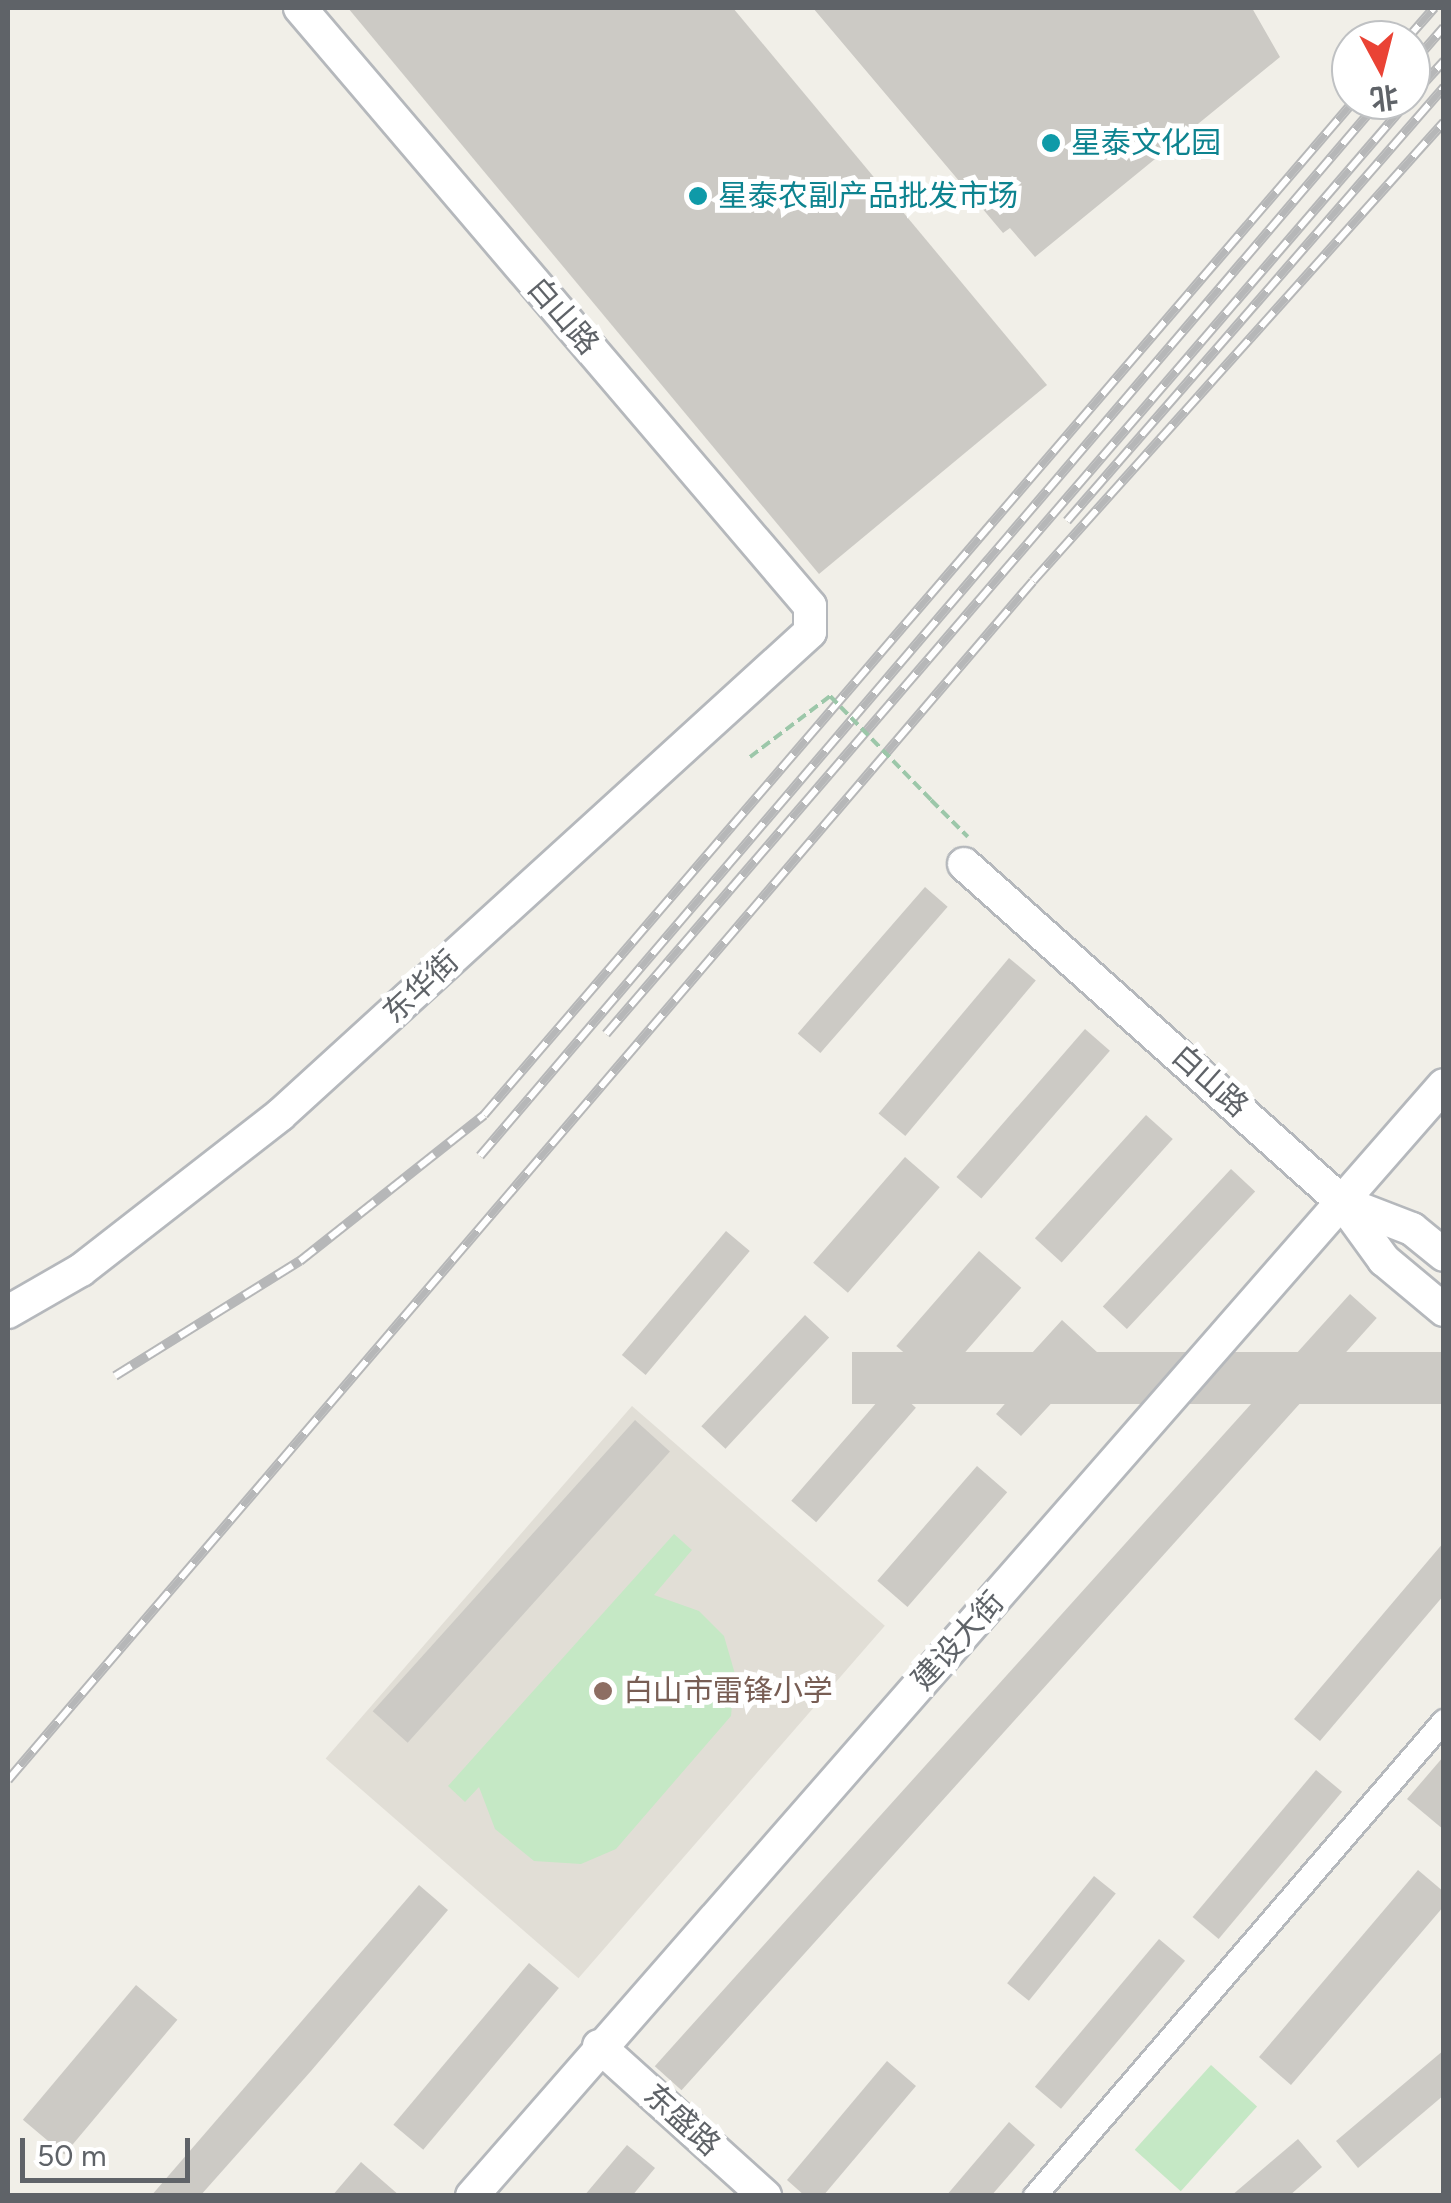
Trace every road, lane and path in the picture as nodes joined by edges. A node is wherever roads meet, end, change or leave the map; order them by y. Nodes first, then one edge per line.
1 (300, 8) edge
2 (810, 632) joint
3 (750, 757) dead end
4 (964, 864) joint
5 (1444, 1085) edge
6 (1342, 1202) junction
7 (1444, 1255) edge
8 (1444, 1310) edge
9 (8, 1312) edge
10 (1444, 1720) edge
11 (599, 2046) junction
12 (472, 2196) edge
13 (766, 2196) edge
14 (1035, 2196) edge

1 - 2 street, 白山路
2 - 9 street, 东华街
3 - 4 path, bridge
4 - 6 street, 白山路
5 - 6 street, 建设大街
6 - 7 street
6 - 8 street, 白山路
6 - 11 street, 建设大街
10 - 14 street
11 - 12 street, 建设大街
11 - 13 street, 东盛路

